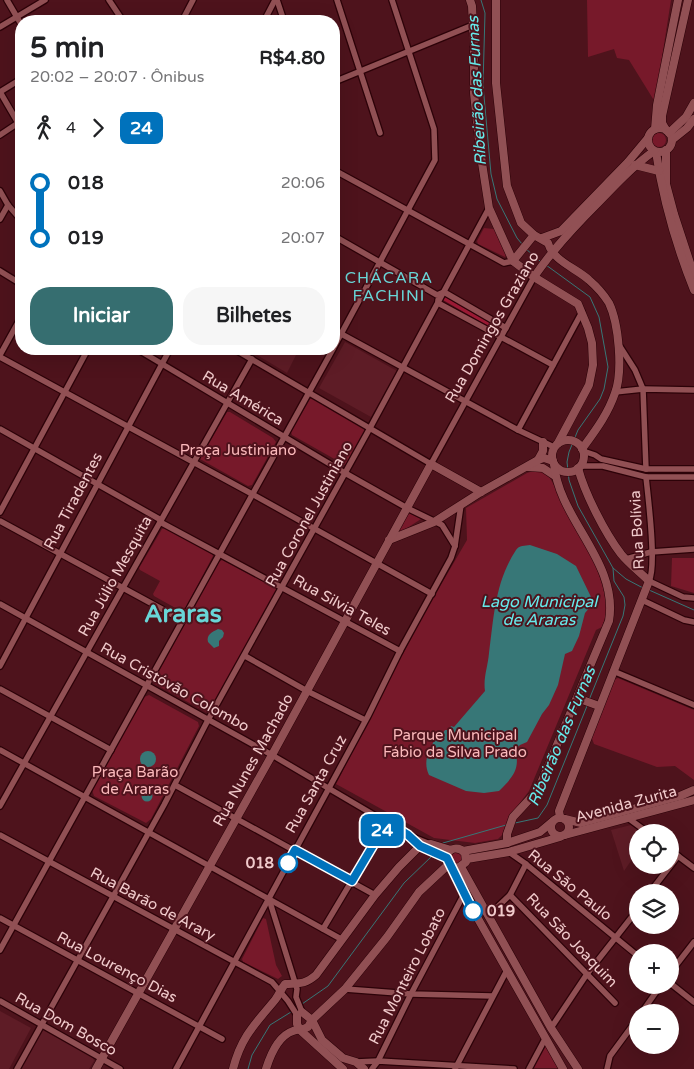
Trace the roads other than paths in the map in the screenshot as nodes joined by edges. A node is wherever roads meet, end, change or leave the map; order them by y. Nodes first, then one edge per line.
1 (6, 0) edge
2 (45, 0) edge
3 (109, 0) edge
4 (193, 0) edge
5 (276, 0) edge
6 (337, 0) edge
7 (392, 0) edge
8 (470, 0) edge
9 (496, 0) edge
10 (678, 0) edge
11 (688, 0) edge
12 (16, 15) edge
13 (20, 15) edge
14 (117, 15) edge
15 (185, 15) edge
16 (267, 15) edge
17 (282, 15) edge
18 (15, 18) edge
19 (473, 25) junction
20 (0, 27) edge
21 (409, 52) junction
22 (359, 72) junction
23 (340, 80) edge
24 (15, 83) edge
25 (0, 92) edge
26 (694, 103) edge
27 (15, 119) edge
28 (694, 119) edge
29 (15, 128) edge
30 (655, 129) junction
31 (380, 133) dead end
32 (0, 134) edge
33 (669, 134) junction
34 (648, 138) junction
35 (666, 150) junction
36 (655, 151) junction
37 (635, 165) junction
38 (659, 171) junction
39 (340, 173) edge
40 (0, 191) edge
41 (8, 205) junction
42 (489, 208) junction
43 (408, 211) junction
44 (15, 213) edge
45 (0, 219) edge
46 (534, 235) junction
47 (542, 238) junction
48 (340, 239) edge
49 (470, 245) junction
50 (551, 252) junction
51 (513, 260) junction
52 (379, 262) junction
53 (0, 271) edge
54 (694, 274) edge
55 (534, 277) junction
56 (15, 280) edge
57 (694, 290) edge
58 (444, 292) junction
59 (437, 295) junction
60 (438, 303) junction
61 (582, 312) junction
62 (15, 327) edge
63 (506, 328) junction
64 (341, 334) joint
65 (501, 338) junction
66 (618, 344) junction
67 (85, 355) edge
68 (147, 355) edge
69 (167, 355) edge
70 (245, 355) edge
71 (329, 355) edge
72 (0, 356) edge
73 (252, 359) junction
74 (162, 364) junction
75 (553, 365) junction
76 (403, 368) junction
77 (643, 390) junction
78 (694, 390) edge
79 (64, 391) junction
80 (309, 392) junction
81 (615, 392) junction
82 (466, 402) junction
83 (226, 403) junction
84 (127, 426) junction
85 (370, 428) junction
86 (0, 429) edge
87 (518, 430) junction
88 (284, 438) junction
89 (543, 442) junction
90 (556, 445) junction
91 (34, 448) junction
92 (582, 448) junction
93 (538, 460) junction
94 (194, 462) junction
95 (553, 463) junction
96 (431, 464) junction
97 (526, 467) junction
98 (577, 468) junction
99 (646, 469) junction
100 (694, 469) edge
101 (345, 473) junction
102 (555, 476) junction
103 (646, 477) junction
104 (694, 477) edge
105 (96, 484) junction
106 (481, 492) junction
107 (252, 494) junction
108 (462, 505) junction
109 (406, 508) junction
110 (0, 512) edge
111 (0, 521) edge
112 (160, 521) junction
113 (434, 522) junction
114 (315, 529) junction
115 (389, 540) junction
116 (455, 546) junction
117 (694, 549) edge
118 (651, 552) junction
119 (219, 553) junction
120 (59, 554) junction
121 (626, 559) junction
122 (377, 563) junction
123 (648, 581) junction
124 (283, 587) junction
125 (122, 588) junction
126 (432, 594) junction
127 (694, 598) edge
128 (642, 600) junction
129 (0, 604) edge
130 (24, 618) junction
131 (182, 620) junction
132 (344, 621) junction
133 (694, 622) edge
134 (400, 651) junction
135 (86, 652) junction
136 (245, 656) junction
137 (0, 666) edge
138 (613, 671) junction
139 (147, 686) junction
140 (0, 689) edge
141 (307, 691) junction
142 (580, 699) junction
143 (597, 705) junction
144 (694, 705) edge
145 (50, 716) junction
146 (208, 720) junction
147 (366, 720) junction
148 (0, 750) edge
149 (111, 750) junction
150 (272, 755) junction
151 (24, 763) junction
152 (175, 785) junction
153 (329, 788) junction
154 (694, 790) edge
155 (84, 797) junction
156 (694, 800) edge
157 (0, 806) edge
158 (561, 816) junction
159 (236, 818) junction
160 (628, 818) junction
161 (387, 822) junction
162 (552, 822) junction
163 (636, 824) edge
164 (149, 832) junction
165 (0, 835) edge
166 (408, 835) junction
167 (562, 836) junction
168 (507, 843) junction
169 (431, 844) junction
170 (420, 846) junction
171 (295, 850) junction
172 (452, 850) junction
173 (463, 851) junction
174 (509, 852) junction
175 (679, 857) edge
176 (467, 859) junction
177 (48, 862) junction
178 (450, 863) junction
179 (526, 864) junction
180 (210, 866) junction
181 (461, 867) junction
182 (694, 868) edge
183 (664, 874) edge
184 (352, 881) junction
185 (470, 884) junction
186 (656, 884) edge
187 (464, 894) junction
188 (375, 895) junction
189 (510, 895) junction
190 (112, 896) junction
191 (269, 899) junction
192 (488, 916) junction
193 (0, 918) edge
194 (629, 920) edge
195 (13, 926) junction
196 (322, 929) junction
197 (175, 930) junction
198 (615, 938) junction
199 (342, 939) junction
200 (694, 942) edge
201 (629, 949) edge
202 (0, 950) edge
203 (77, 960) junction
204 (679, 961) edge
205 (235, 962) junction
206 (507, 970) junction
207 (587, 974) junction
208 (295, 983) junction
209 (345, 989) junction
210 (679, 990) edge
211 (280, 992) junction
212 (139, 993) junction
213 (411, 994) junction
214 (492, 996) junction
215 (0, 1001) edge
216 (694, 1002) edge
217 (615, 1003) dead end
218 (300, 1014) junction
219 (312, 1020) junction
220 (41, 1025) junction
221 (200, 1027) junction
222 (551, 1028) junction
223 (300, 1030) junction
224 (629, 1030) edge
225 (222, 1038) dead end
226 (544, 1039) junction
227 (102, 1059) junction
228 (378, 1061) junction
229 (356, 1062) junction
230 (456, 1067) edge
231 (17, 1069) edge
232 (96, 1069) edge
233 (120, 1069) edge
234 (176, 1069) edge
235 (232, 1069) edge
236 (266, 1069) edge
237 (343, 1069) edge
238 (347, 1069) edge
239 (364, 1069) edge
240 (372, 1069) edge
241 (514, 1069) edge
242 (529, 1069) edge
243 (563, 1069) edge
244 (578, 1069) edge
245 (607, 1069) edge

1 - 12 street
2 - 13 street
3 - 14 street
4 - 15 street
5 - 16 street
5 - 17 street
6 - 22 street
7 - 21 street
8 - 19 main road
9 - 46 main road
10 - 30 main road
11 - 33 main road
18 - 20 street
19 - 21 street
19 - 42 main road
21 - 22 street
21 - 43 street
22 - 23 street
22 - 31 street
24 - 25 street
25 - 27 street
26 - 33 main road
28 - 33 main road
29 - 32 street
30 - 33 main road
30 - 34 main road
33 - 35 main road
34 - 36 main road
34 - 47 main road, Rua Domingos Graziano
35 - 36 main road
35 - 54 main road
36 - 37 main road, Rua Domingos Graziano
36 - 38 main road
37 - 38 main road
37 - 50 main road, Rua Domingos Graziano
38 - 57 main road
39 - 43 street
40 - 41 street
41 - 44 street
41 - 45 street
42 - 49 street, Rua Coronel Justiniano
42 - 51 main road
43 - 49 street
43 - 52 street
46 - 47 main road
46 - 51 main road, Rua Domingos Graziano
47 - 50 main road
48 - 52 street
49 - 51 street
49 - 58 street, Rua Coronel Justiniano
50 - 55 main road, Rua Domingos Graziano
50 - 66 main road
51 - 55 main road
52 - 59 street
52 - 64 street
53 - 56 street
55 - 61 main road
55 - 63 street, Rua Domingos Graziano
58 - 59 street
58 - 60 street, Rua Coronel Justiniano
58 - 63 street
59 - 60 street
60 - 65 street
60 - 76 street, Rua Coronel Justiniano
61 - 75 street
61 - 90 main road
62 - 72 street
63 - 65 street, Rua Domingos Graziano
64 - 76 street
65 - 75 street
65 - 82 street, Rua Domingos Graziano
66 - 77 street, Rua Bolívia
66 - 81 main road
67 - 79 street
68 - 74 street, Rua América
69 - 74 street, Rua Tiradentes
70 - 73 street
71 - 80 street
72 - 79 street
73 - 80 street
73 - 83 street, Rua Júlio Mesquita
74 - 83 street, Rua América
74 - 84 street, Rua Tiradentes
75 - 87 street
76 - 82 street
76 - 85 street, Rua Coronel Justiniano
77 - 78 street
77 - 81 street
77 - 99 street, Rua Bolívia
79 - 84 street
79 - 91 street
80 - 85 street
80 - 88 street
81 - 92 main road
82 - 87 street
82 - 96 street, Rua Domingos Graziano
83 - 88 street, Rua América
83 - 94 street, Rua Júlio Mesquita
84 - 94 street
84 - 105 street, Rua Tiradentes
85 - 96 street
85 - 101 street, Rua Coronel Justiniano
86 - 91 street, Rua Silvia Teles
87 - 89 street
88 - 101 street, Rua América
88 - 107 street
89 - 90 street
89 - 93 main road
90 - 92 main road
90 - 95 main road
91 - 105 street, Rua Silvia Teles
91 - 110 street
92 - 98 main road
92 - 99 street
93 - 95 main road
93 - 97 main road
94 - 107 street
94 - 112 street, Rua Júlio Mesquita
95 - 98 main road
95 - 102 main road
96 - 106 main road
96 - 109 main road, Rua Nunes Machado
97 - 102 main road
97 - 106 main road
98 - 103 street
98 - 121 main road
99 - 100 street
101 - 109 street, Rua América
101 - 114 street, Rua Coronel Justiniano
102 - 142 main road
103 - 104 street
103 - 118 street, Rua Bolívia
105 - 112 street, Rua Silvia Teles
105 - 120 street, Rua Tiradentes
106 - 108 main road
107 - 114 street
107 - 119 street
108 - 113 main road
108 - 116 street, Rua Santa Cruz
109 - 113 street, Rua América
109 - 115 main road, Rua Nunes Machado
111 - 120 street
112 - 119 street, Rua Silvia Teles
112 - 125 street, Rua Júlio Mesquita
113 - 115 main road
113 - 116 street, Rua América
114 - 122 street
114 - 124 street, Rua Coronel Justiniano
115 - 122 main road, Rua Nunes Machado
116 - 126 street, Rua Santa Cruz
117 - 118 street
118 - 121 street
118 - 123 street, Rua Bolívia
119 - 124 street, Rua Silvia Teles
119 - 131 street
120 - 125 street
120 - 130 street, Rua Tiradentes
121 - 123 main road
122 - 126 street
122 - 132 main road, Rua Nunes Machado
123 - 127 street
123 - 128 main road
124 - 132 street, Rua Silvia Teles
124 - 136 street, Rua Coronel Justiniano
125 - 131 street
125 - 135 street, Rua Júlio Mesquita
126 - 134 street, Rua Santa Cruz
128 - 133 street
128 - 138 main road
129 - 130 street, Rua Cristóvão Colombo
130 - 135 street, Rua Cristóvão Colombo
130 - 137 street, Rua Tiradentes
131 - 139 street
132 - 134 street, Rua Silvia Teles
132 - 141 main road, Rua Nunes Machado
134 - 147 street, Rua Santa Cruz
135 - 139 street, Rua Cristóvão Colombo
135 - 145 street, Rua Júlio Mesquita
136 - 141 street
136 - 146 street, Rua Coronel Justiniano
138 - 143 main road
138 - 144 street
139 - 146 street, Rua Cristóvão Colombo
139 - 149 street
140 - 145 street
141 - 147 street
141 - 150 main road, Rua Nunes Machado
142 - 143 main road
142 - 168 main road
143 - 158 main road
145 - 149 street
145 - 151 street, Rua Júlio Mesquita
146 - 150 street, Rua Cristóvão Colombo
146 - 152 street, Rua Coronel Justiniano
147 - 153 street, Rua Santa Cruz
148 - 151 street
149 - 155 street
150 - 153 street, Rua Cristóvão Colombo
150 - 159 main road, Rua Nunes Machado
151 - 155 street
151 - 157 street, Rua Júlio Mesquita
152 - 159 street
152 - 164 street, Rua Coronel Justiniano
153 - 161 street
153 - 171 street, Rua Santa Cruz
154 - 158 main road, Avenida Zurita
155 - 164 street
155 - 177 street
156 - 160 main road, Avenida Zurita
158 - 162 main road
158 - 167 main road
159 - 171 street
159 - 180 main road, Rua Nunes Machado
160 - 163 street
160 - 167 main road, Avenida Zurita
161 - 166 street
161 - 184 street
162 - 167 main road
162 - 168 main road
164 - 180 street
164 - 190 street, Rua Coronel Justiniano
165 - 177 street, Rua Barão de Arary
166 - 169 street
166 - 170 street
167 - 174 main road, Avenida Zurita
168 - 173 main road
169 - 170 main road
169 - 172 main road
170 - 178 main road
170 - 188 main road
171 - 184 street
171 - 191 street, Rua Santa Cruz
172 - 173 main road
172 - 178 main road
173 - 176 main road
174 - 176 main road, Avenida Zurita
174 - 179 street, Rua São Paulo
175 - 182 street
176 - 181 main road
177 - 190 street, Rua Barão de Arary
177 - 195 street
178 - 181 main road
178 - 187 main road
178 - 209 main road
179 - 189 street
179 - 198 street, Rua São Paulo
180 - 191 street
180 - 197 main road, Rua Nunes Machado
181 - 185 main road
183 - 186 street
184 - 188 street
184 - 196 street
185 - 187 main road
185 - 192 main road
187 - 206 main road
187 - 213 street, Rua Monteiro Lobato
188 - 199 main road
189 - 192 street
189 - 207 street, Rua São Joaquim
190 - 197 street, Rua Barão de Arary
190 - 203 street, Rua Coronel Justiniano
191 - 196 street
191 - 205 street, Rua Santa Cruz
191 - 208 street
192 - 222 main road
193 - 195 street, Rua Lourenço Dias
194 - 198 street
195 - 202 street
195 - 203 street, Rua Lourenço Dias
196 - 199 street
197 - 205 street, Rua Barão de Arary
197 - 212 main road, Rua Nunes Machado
198 - 201 street, Rua São Paulo
198 - 207 street
199 - 208 main road
200 - 204 street
203 - 212 street, Rua Lourenço Dias
203 - 220 street, Rua Coronel Justiniano
205 - 211 street, Rua Barão de Arary
205 - 221 street, Rua Santa Cruz
206 - 214 street
206 - 226 main road
207 - 217 street, Rua São Joaquim
207 - 222 street
208 - 211 main road
208 - 218 street
209 - 213 street
209 - 219 main road
210 - 216 street
211 - 218 street, Rua Barão de Arary
211 - 235 main road
212 - 221 street, Rua Lourenço Dias
212 - 227 main road, Rua Nunes Machado
213 - 214 street
213 - 228 street, Rua Monteiro Lobato
214 - 230 street
215 - 220 street, Rua Dom Bosco
218 - 219 main road
218 - 223 main road
219 - 223 main road
219 - 229 main road
220 - 227 street, Rua Dom Bosco
220 - 231 street, Rua Coronel Justiniano
221 - 225 street, Rua Lourenço Dias
221 - 234 street, Rua Santa Cruz
222 - 244 main road
223 - 236 main road
223 - 237 main road
224 - 245 street
226 - 242 street
226 - 243 main road
227 - 232 main road, Rua Nunes Machado
227 - 233 street, Rua Dom Bosco
228 - 229 street
228 - 230 street
228 - 240 street, Rua Monteiro Lobato
229 - 238 main road
229 - 239 main road
230 - 241 street

